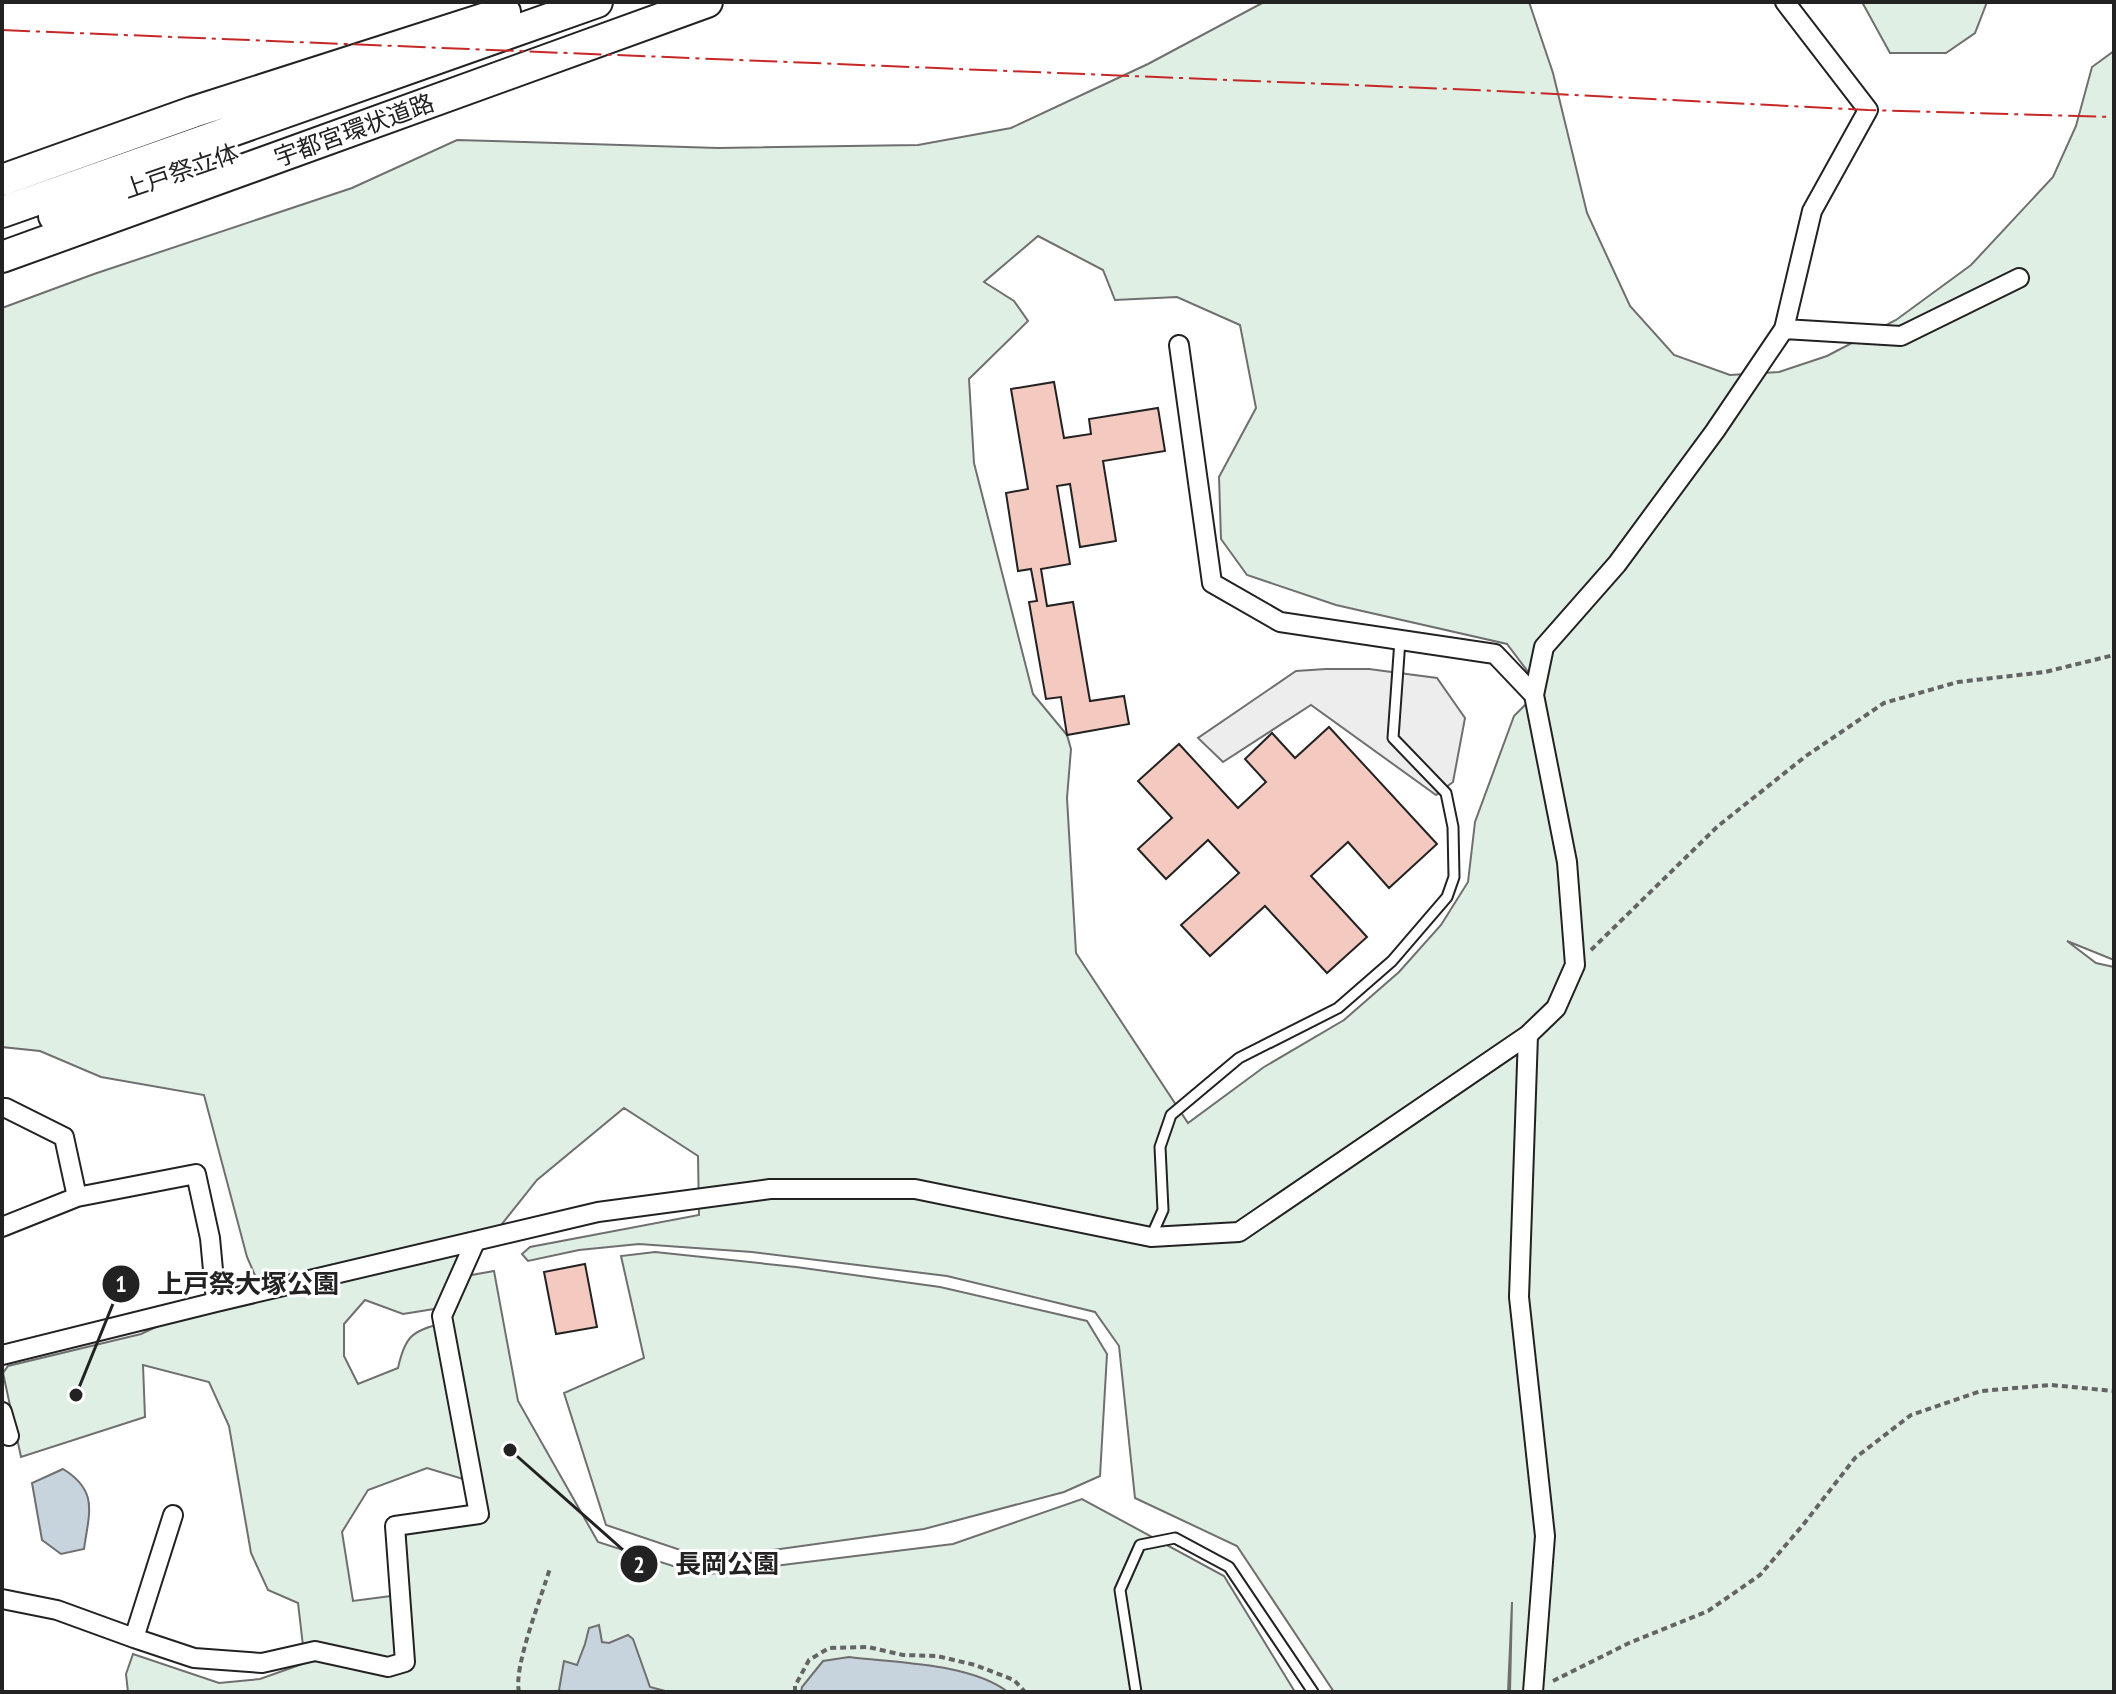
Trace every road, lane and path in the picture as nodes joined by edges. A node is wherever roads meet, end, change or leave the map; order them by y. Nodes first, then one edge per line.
1 (536, 2) edge
2 (597, 2) edge
3 (680, 2) edge
4 (707, 2) edge
5 (1785, 2) edge
6 (2, 180) edge
7 (2, 212) edge
8 (2, 235) edge
9 (2, 257) edge
10 (2019, 278) dead end
11 (1784, 329) junction
12 (1179, 345) dead end
13 (1400, 640) junction
14 (2114, 655) edge
15 (1534, 695) junction
16 (1575, 965) junction
17 (1528, 1035) junction
18 (2, 1108) edge
19 (77, 1197) junction
20 (2, 1227) edge
21 (1151, 1237) junction
22 (475, 1242) junction
23 (216, 1302) junction
24 (2, 1355) edge
25 (2114, 1391) edge
26 (2, 1412) edge
27 (9, 1436) dead end
28 (173, 1515) dead end
29 (550, 1568) dead end
30 (2, 1599) edge
31 (134, 1638) junction
32 (519, 1692) edge
33 (795, 1692) edge
34 (1025, 1692) edge
35 (1136, 1692) edge
36 (1313, 1692) edge
37 (1533, 1692) edge

1 - 6 highway
2 - 7 highway, 上戸祭立体
3 - 8 highway, 上戸祭立体
4 - 9 highway, 宇都宮環状道路
5 - 11 street
10 - 11 street
11 - 15 street
12 - 13 street
13 - 15 street
13 - 21 lane
14 - 16 path
15 - 16 street
16 - 17 street
17 - 21 street
17 - 37 street
18 - 19 street
19 - 20 street
19 - 23 street
21 - 22 street
22 - 23 street
22 - 31 street
23 - 24 street
25 - 37 path
26 - 27 street
28 - 31 street
29 - 32 path
30 - 31 street
33 - 34 path
35 - 36 lane

